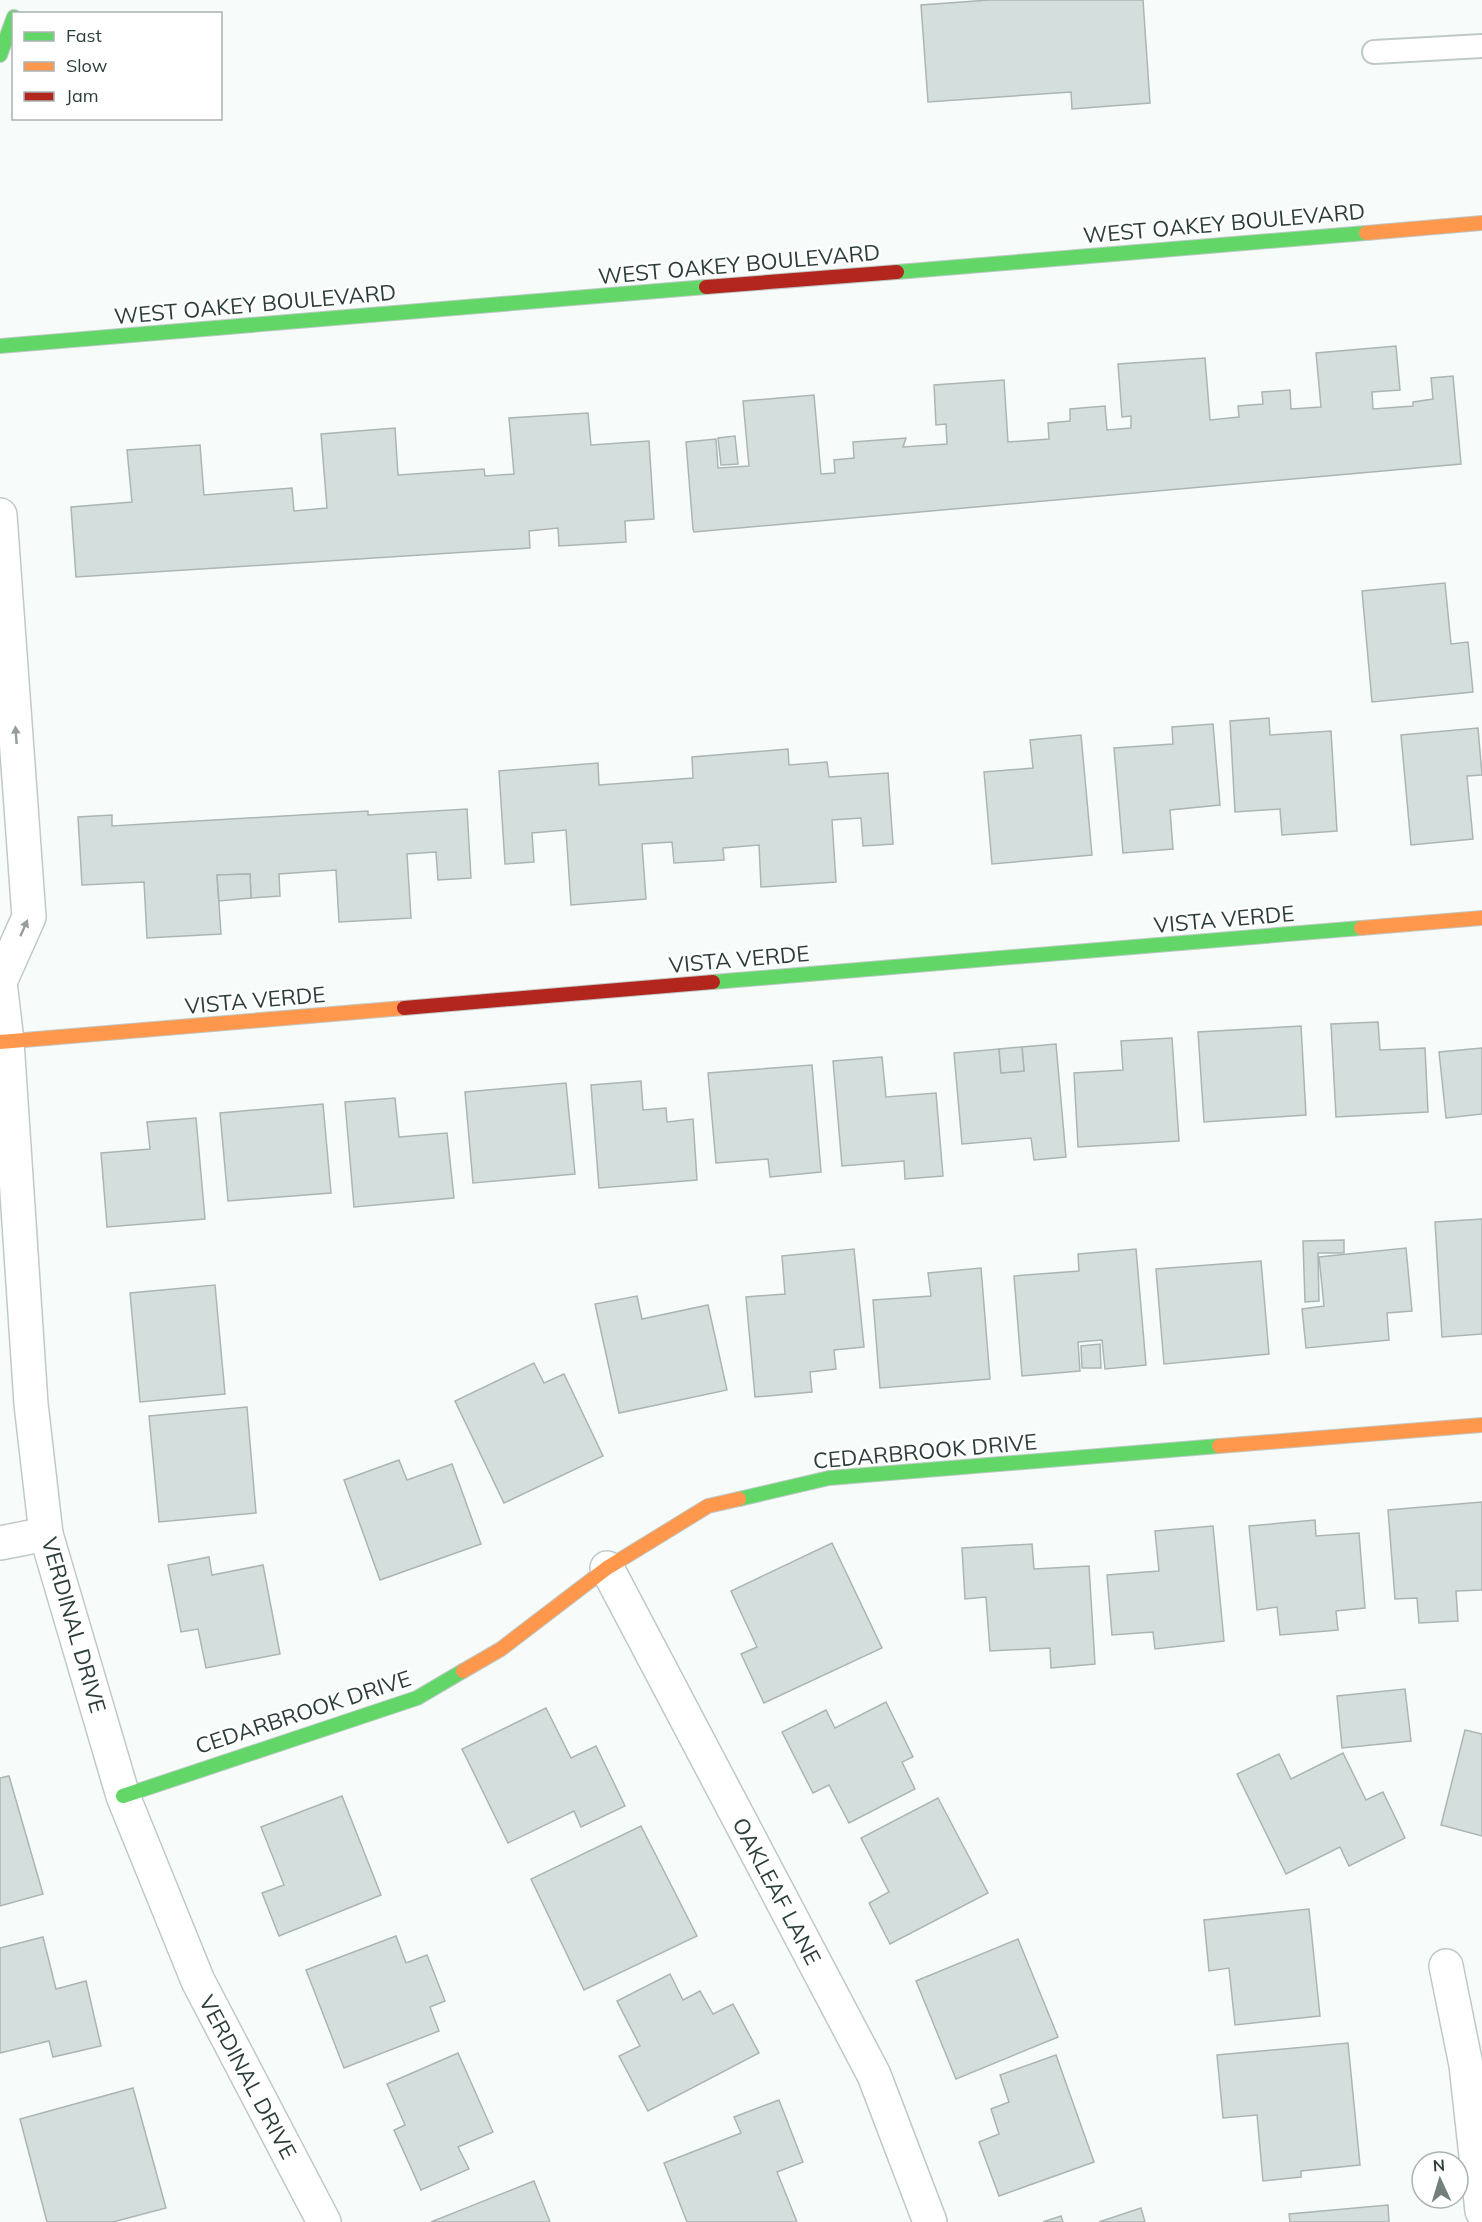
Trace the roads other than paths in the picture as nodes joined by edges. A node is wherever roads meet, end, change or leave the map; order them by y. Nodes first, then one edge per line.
1 (12, 21) edge
2 (1482, 46) edge
3 (1374, 52) dead end
4 (0, 55) edge
5 (1482, 223) edge
6 (0, 346) edge
7 (0, 515) edge
8 (1482, 918) edge
9 (0, 982) edge
10 (4, 1042) edge
11 (1482, 1425) edge
12 (46, 1534) junction
13 (0, 1543) edge
14 (607, 1568) junction
15 (123, 1796) junction
16 (1446, 1966) dead end
17 (1482, 2211) edge
18 (324, 2222) edge
19 (930, 2222) edge

1 - 4 street
2 - 3 lane
5 - 6 street, WEST OAKEY BOULEVARD
9 -> 7 street, VERDINAL DRIVE
8 - 10 street, VISTA VERDE
9 - 10 street, VERDINAL DRIVE
10 - 12 street, VERDINAL DRIVE
11 - 14 street, CEDARBROOK DRIVE
12 - 13 street
12 - 15 street, VERDINAL DRIVE
14 - 15 street, CEDARBROOK DRIVE
14 - 19 street, OAKLEAF LANE
15 - 18 street, VERDINAL DRIVE
16 - 17 street

